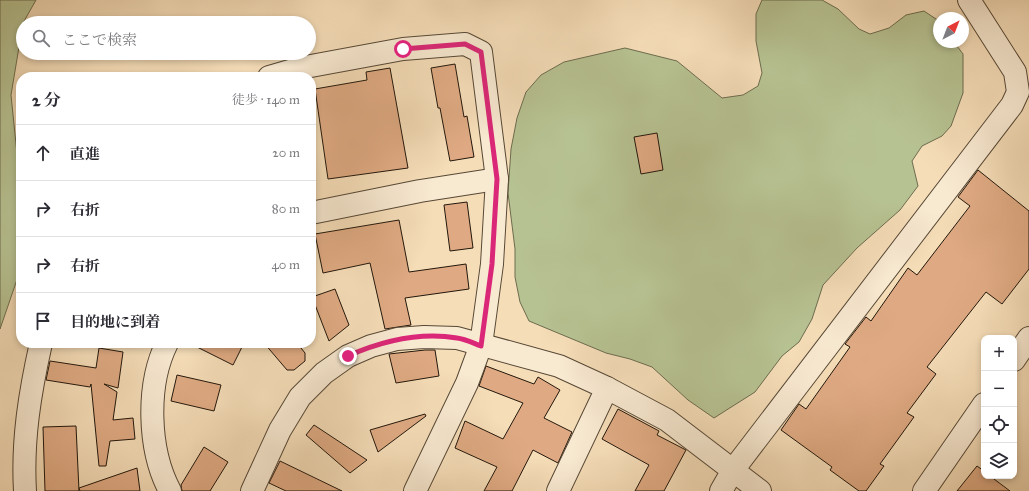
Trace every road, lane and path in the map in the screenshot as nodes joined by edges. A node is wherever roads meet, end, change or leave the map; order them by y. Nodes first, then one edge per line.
1 (969, 0) edge
2 (286, 72) edge
3 (497, 179) junction
4 (316, 211) edge
5 (1029, 338) edge
6 (481, 346) junction
7 (40, 348) edge
8 (165, 348) edge
9 (1017, 356) edge
10 (607, 388) junction
11 (982, 407) edge
12 (733, 470) junction
13 (25, 491) edge
14 (170, 491) edge
15 (252, 491) edge
16 (415, 491) edge
17 (558, 491) edge
18 (721, 491) edge
19 (760, 491) edge
20 (924, 491) edge

1 - 12 street
2 - 3 street
3 - 4 street
3 - 6 street
5 - 9 street
6 - 10 street
6 - 15 street
6 - 16 street
7 - 13 street
8 - 14 street
10 - 12 street
10 - 17 street
11 - 20 street
12 - 18 street
12 - 19 street

